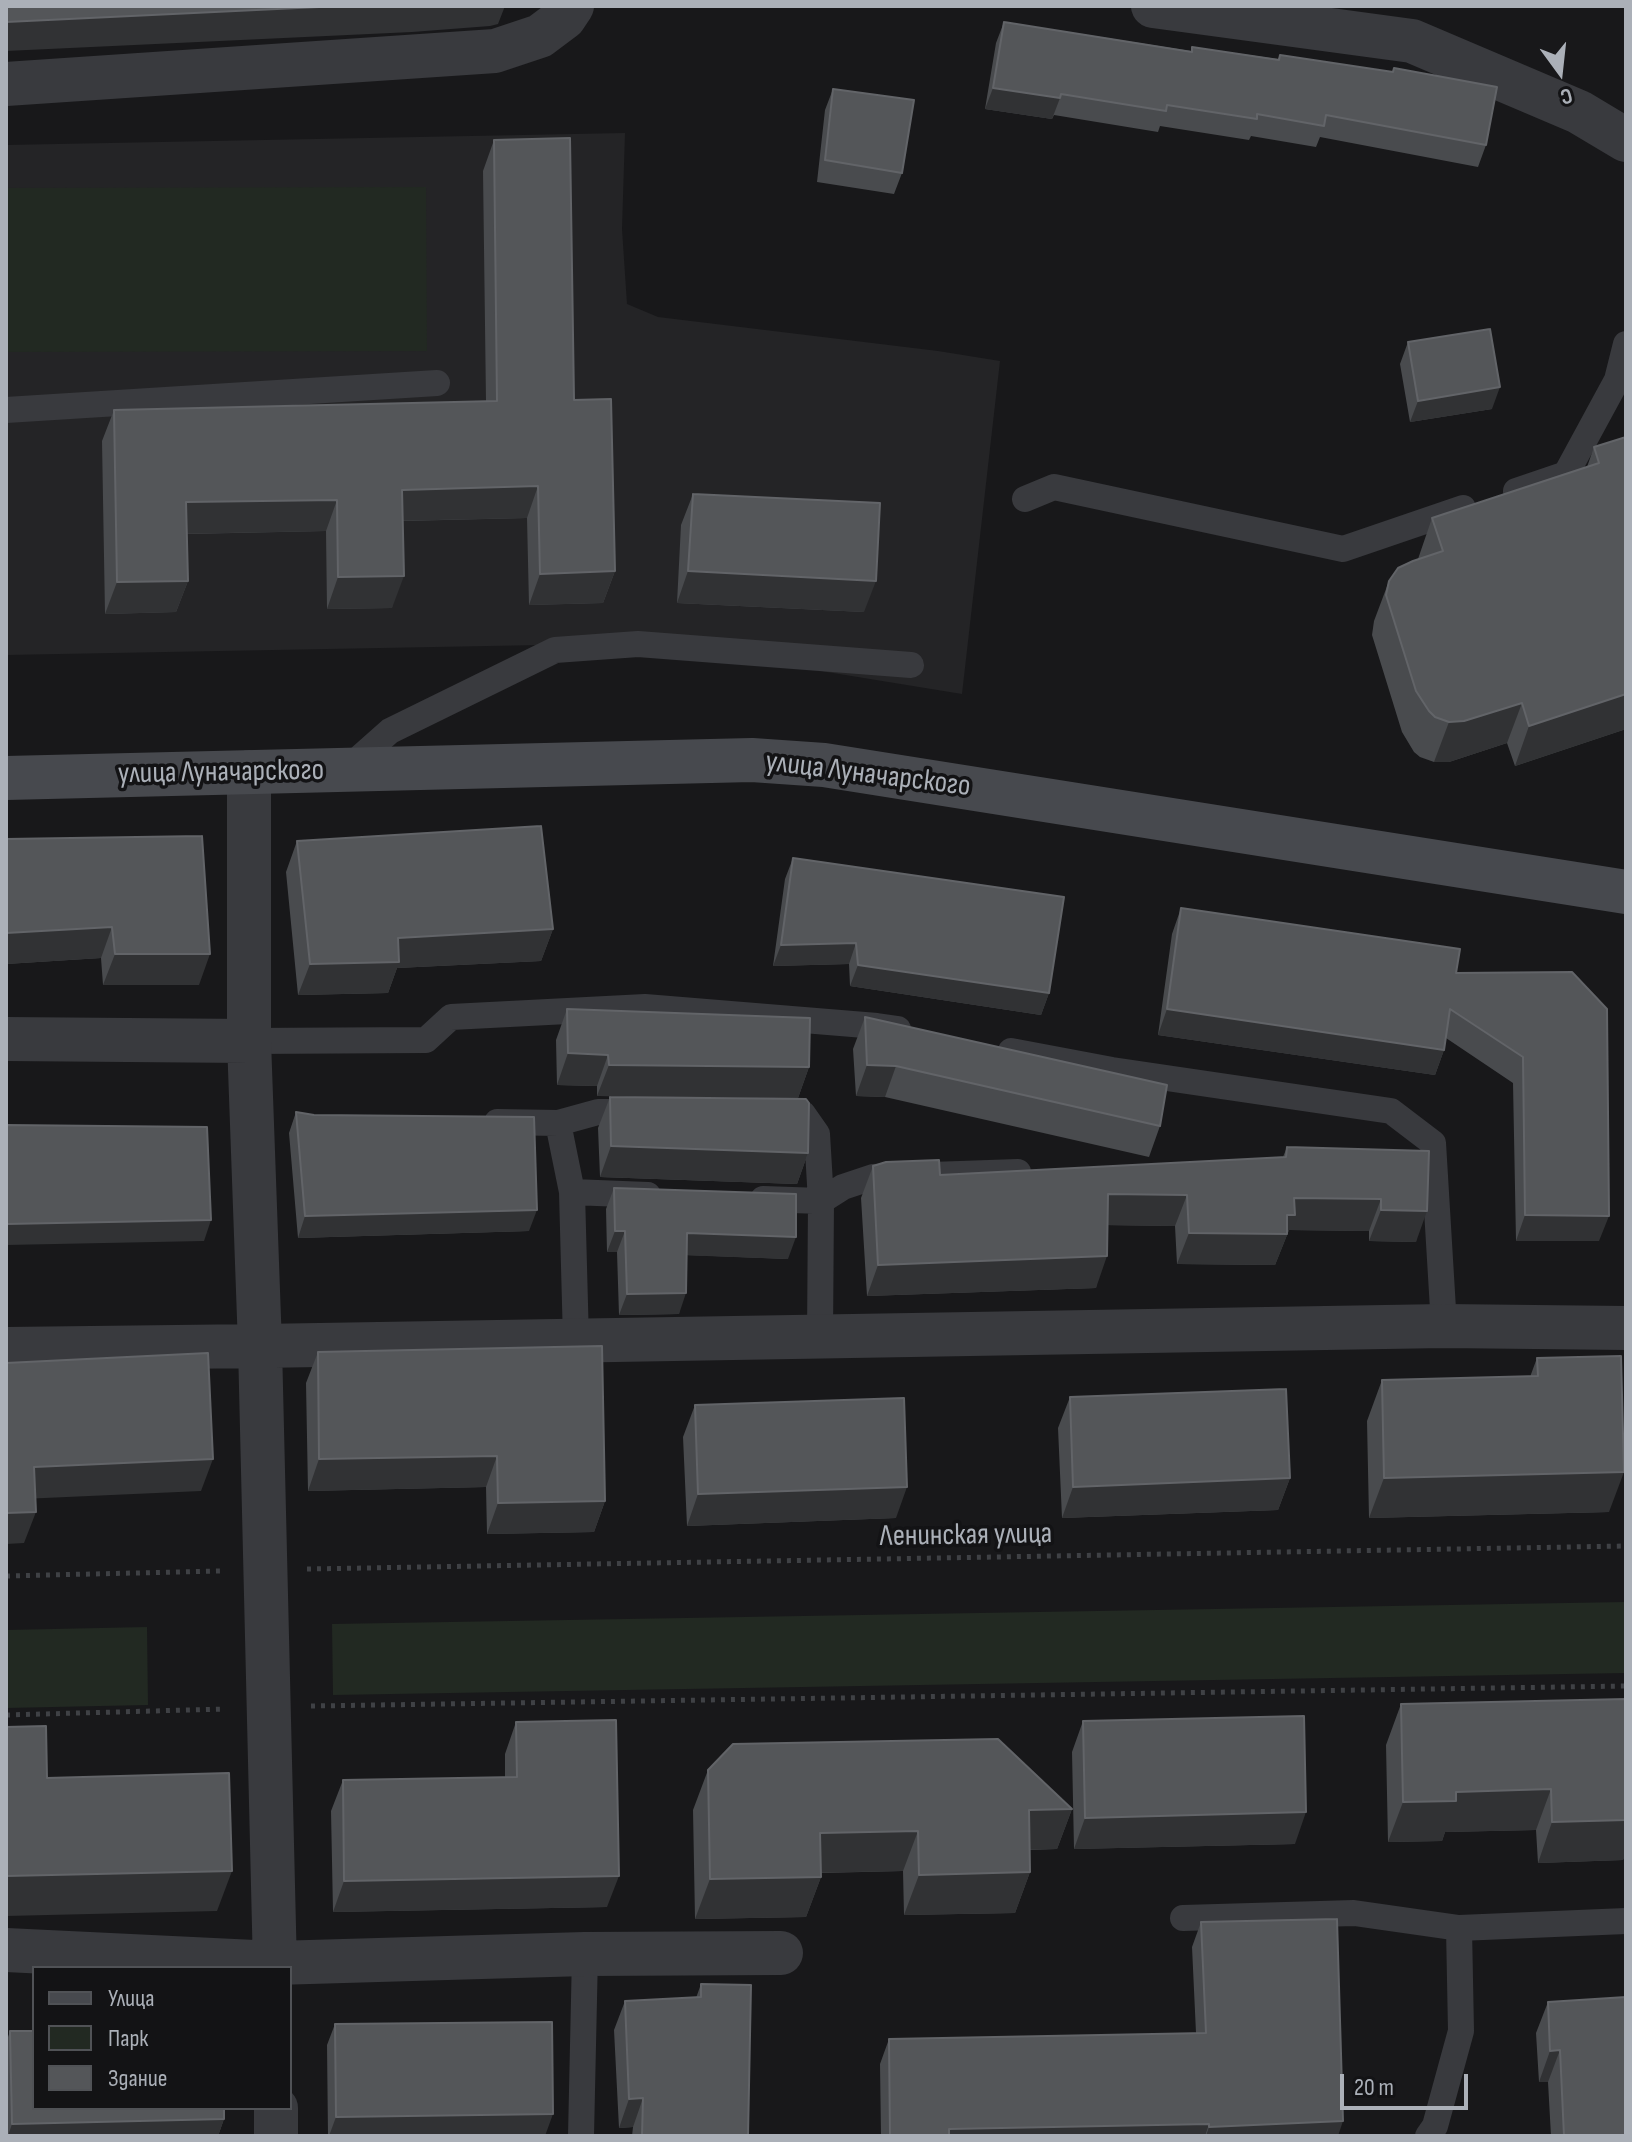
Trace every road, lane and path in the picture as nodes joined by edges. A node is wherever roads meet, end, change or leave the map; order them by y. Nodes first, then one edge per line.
1 (572, 6) edge
2 (1153, 6) edge
3 (6, 84) edge
4 (1626, 140) edge
5 (1626, 344) edge
6 (437, 383) dead end
7 (6, 410) edge
8 (1025, 499) dead end
9 (911, 665) dead end
10 (346, 770) junction
11 (249, 772) junction
12 (6, 778) edge
13 (1626, 892) edge
14 (924, 1034) edge
15 (6, 1039) edge
16 (249, 1041) junction
17 (987, 1046) edge
18 (661, 1113) edge
19 (756, 1114) edge
20 (479, 1122) edge
21 (558, 1123) junction
22 (1045, 1170) edge
23 (572, 1192) junction
24 (665, 1195) edge
25 (743, 1198) edge
26 (821, 1201) junction
27 (1444, 1326) junction
28 (1626, 1328) edge
29 (820, 1337) junction
30 (576, 1341) junction
31 (260, 1346) junction
32 (6, 1349) edge
33 (1626, 1546) edge
34 (306, 1569) dead end
35 (132, 1573) dead end
36 (6, 1576) edge
37 (1626, 1686) edge
38 (323, 1705) dead end
39 (155, 1712) dead end
40 (6, 1715) edge
41 (1183, 1918) dead end
42 (1626, 1921) edge
43 (1459, 1928) junction
44 (6, 1950) edge
45 (781, 1953) dead end
46 (585, 1954) junction
47 (275, 1965) edge
48 (276, 2110) edge
49 (276, 2136) edge
50 (581, 2136) edge
51 (1428, 2136) edge

1 - 3 street
2 - 4 street
5 - 8 lane
6 - 7 lane
9 - 10 lane
10 - 11 main road, улица Луначарского
10 - 13 main road, улица Луначарского
11 - 12 main road, улица Луначарского
11 - 16 street
14 - 16 lane
15 - 16 street
16 - 31 street
17 - 27 lane
18 - 21 lane
19 - 26 lane
20 - 21 lane
21 - 23 lane
22 - 26 lane
23 - 24 lane
23 - 30 lane
25 - 26 lane
26 - 29 lane
27 - 28 street
27 - 29 street
29 - 30 street
30 - 31 street
31 - 32 street
31 - 47 street
33 - 34 path, Ленинская улица
35 - 36 path
37 - 38 path
39 - 40 path
41 - 43 lane
42 - 43 lane
43 - 51 lane
44 - 47 street
45 - 46 street
46 - 47 street
46 - 50 lane
48 - 49 street

